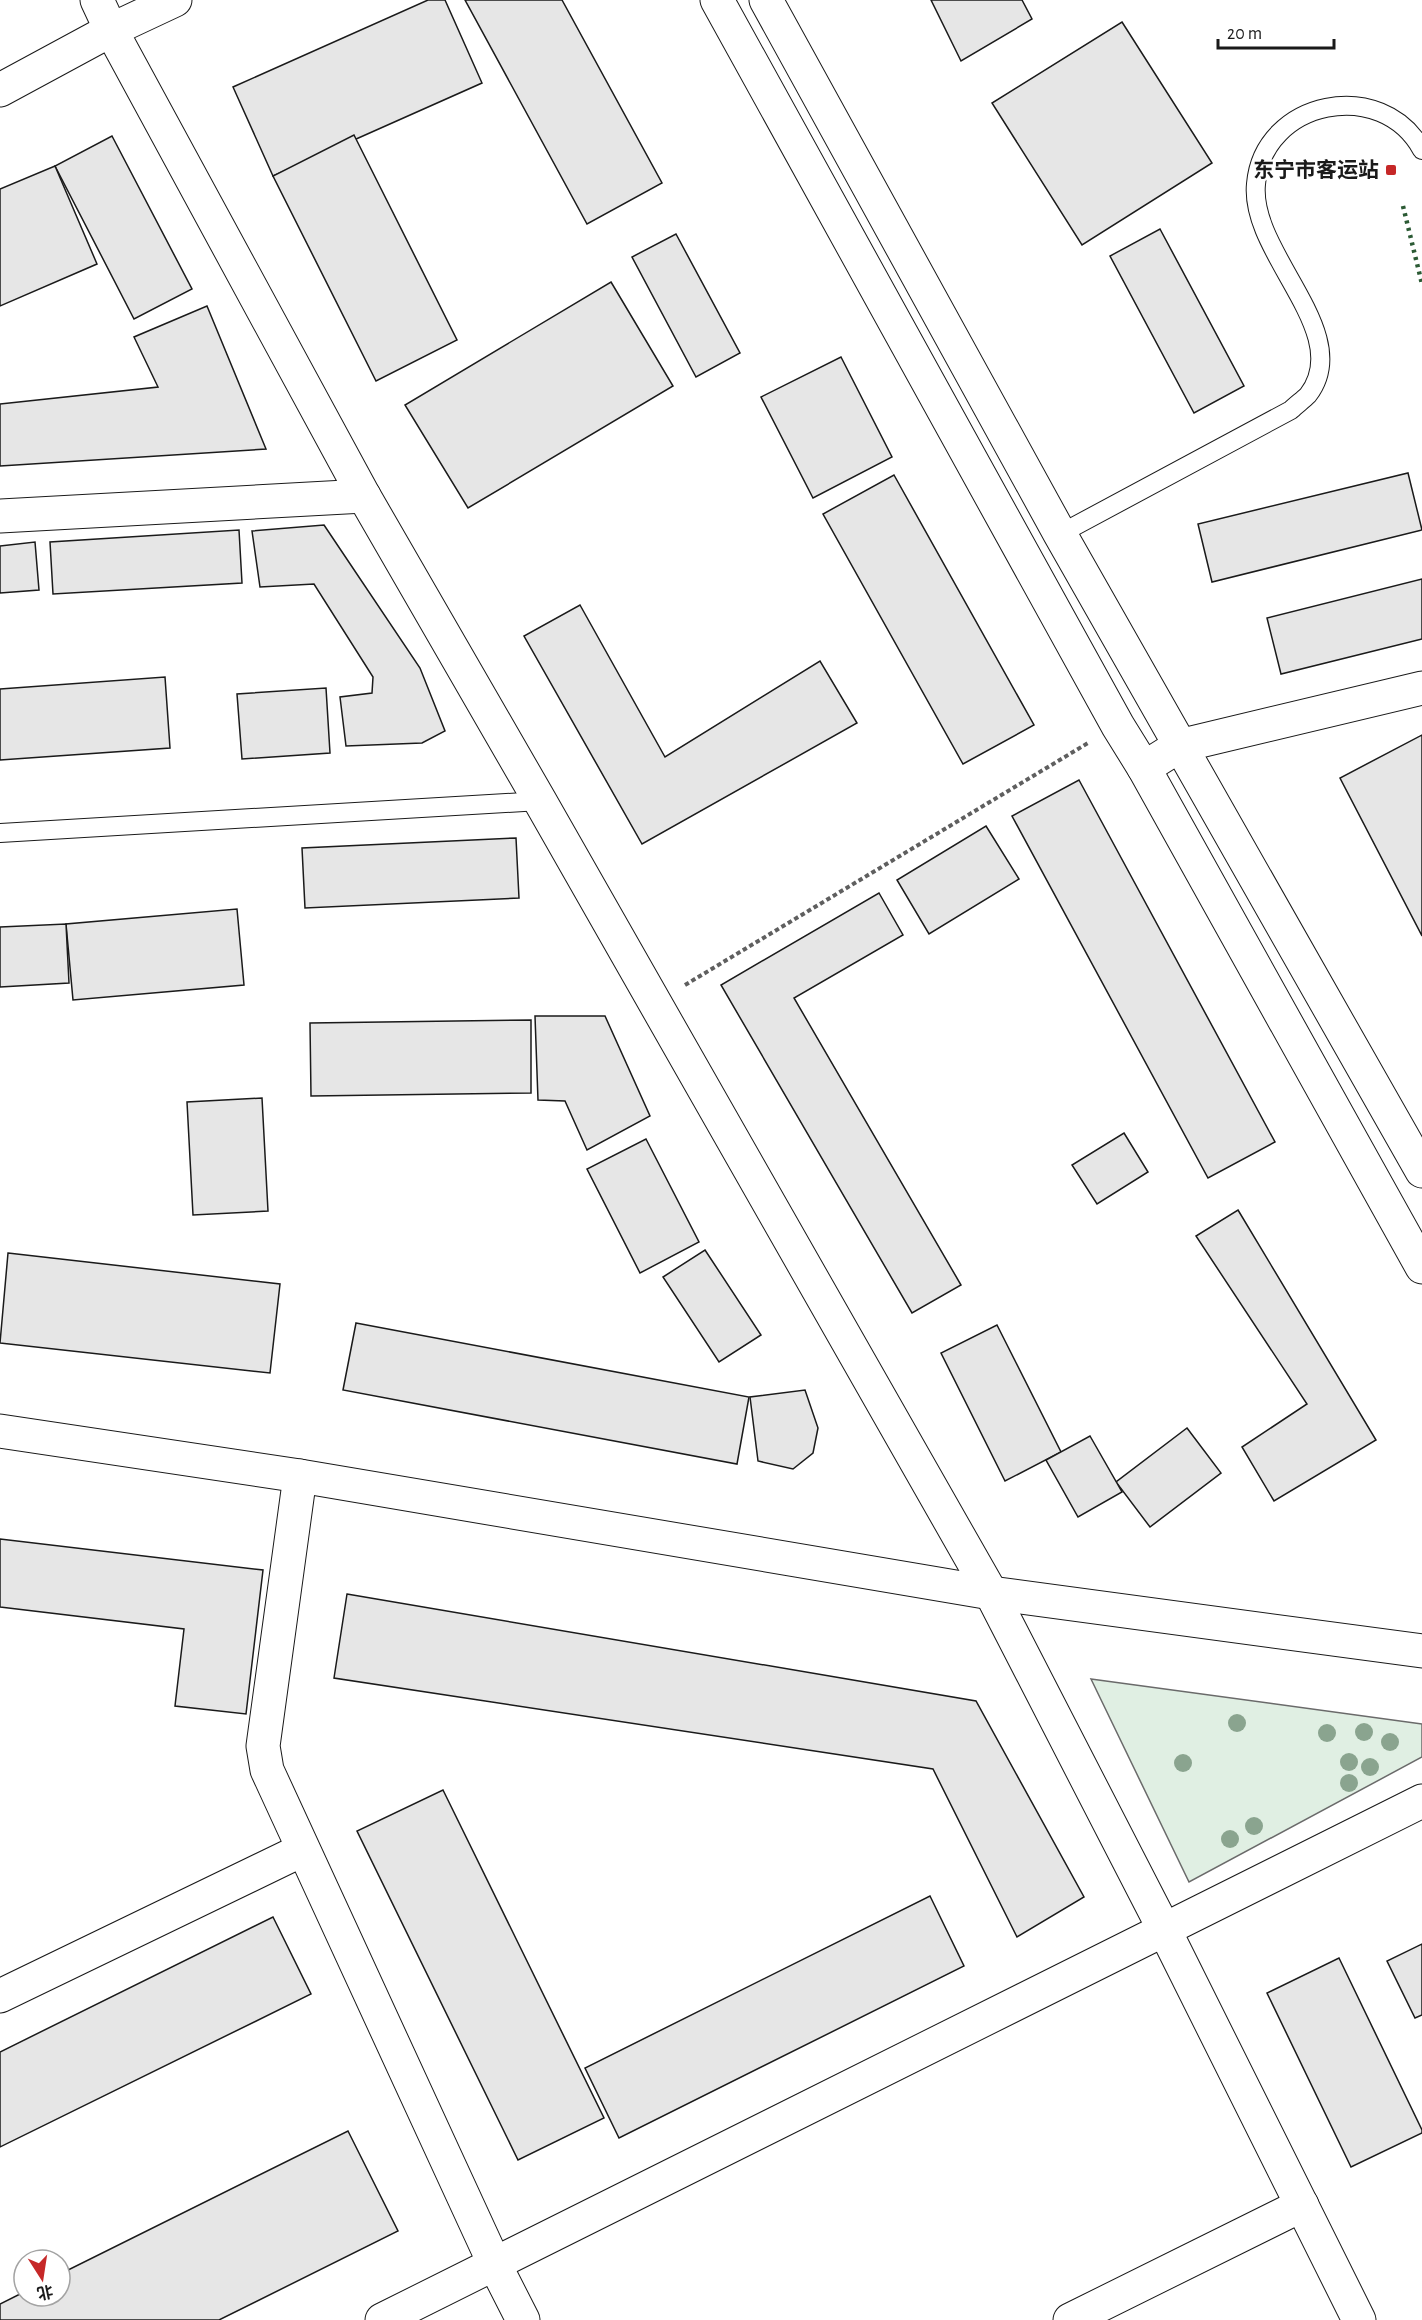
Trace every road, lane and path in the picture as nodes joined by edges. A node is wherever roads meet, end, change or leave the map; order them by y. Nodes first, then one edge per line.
1 (97, 0) edge
2 (175, 0) edge
3 (717, 0) edge
4 (766, 0) edge
5 (111, 30) junction
6 (0, 90) edge
7 (1422, 150) edge
8 (364, 496) junction
9 (0, 516) edge
10 (1060, 534) junction
11 (1422, 688) edge
12 (1118, 726) junction
13 (1179, 746) junction
14 (1144, 768) junction
15 (540, 801) junction
16 (0, 833) edge
17 (654, 1003) junction
18 (1422, 1171) edge
19 (1422, 1267) edge
20 (0, 1431) edge
21 (300, 1476) junction
22 (991, 1593) junction
23 (1422, 1651) edge
24 (1422, 1801) edge
25 (302, 1850) junction
26 (1165, 1931) junction
27 (0, 1996) edge
28 (1302, 2205) junction
29 (495, 2265) junction
30 (382, 2320) edge
31 (523, 2320) edge
32 (1070, 2320) edge
33 (1359, 2320) edge

1 - 5 main road
2 - 5 main road
3 - 12 main road
4 - 10 main road
5 - 6 main road
5 - 8 main road
7 - 10 lane
8 - 9 main road
8 - 15 main road
10 - 13 main road
11 - 13 main road
12 - 14 main road
12 - 17 path
13 - 14 main road
13 - 18 main road
14 - 19 main road
15 - 16 lane
15 - 17 main road
17 - 22 main road
20 - 21 main road
21 - 22 main road
21 - 25 main road
22 - 23 main road
22 - 26 main road
24 - 26 main road
25 - 27 main road
25 - 29 main road
26 - 28 main road
26 - 29 main road
28 - 32 main road
28 - 33 main road
29 - 30 main road
29 - 31 main road

